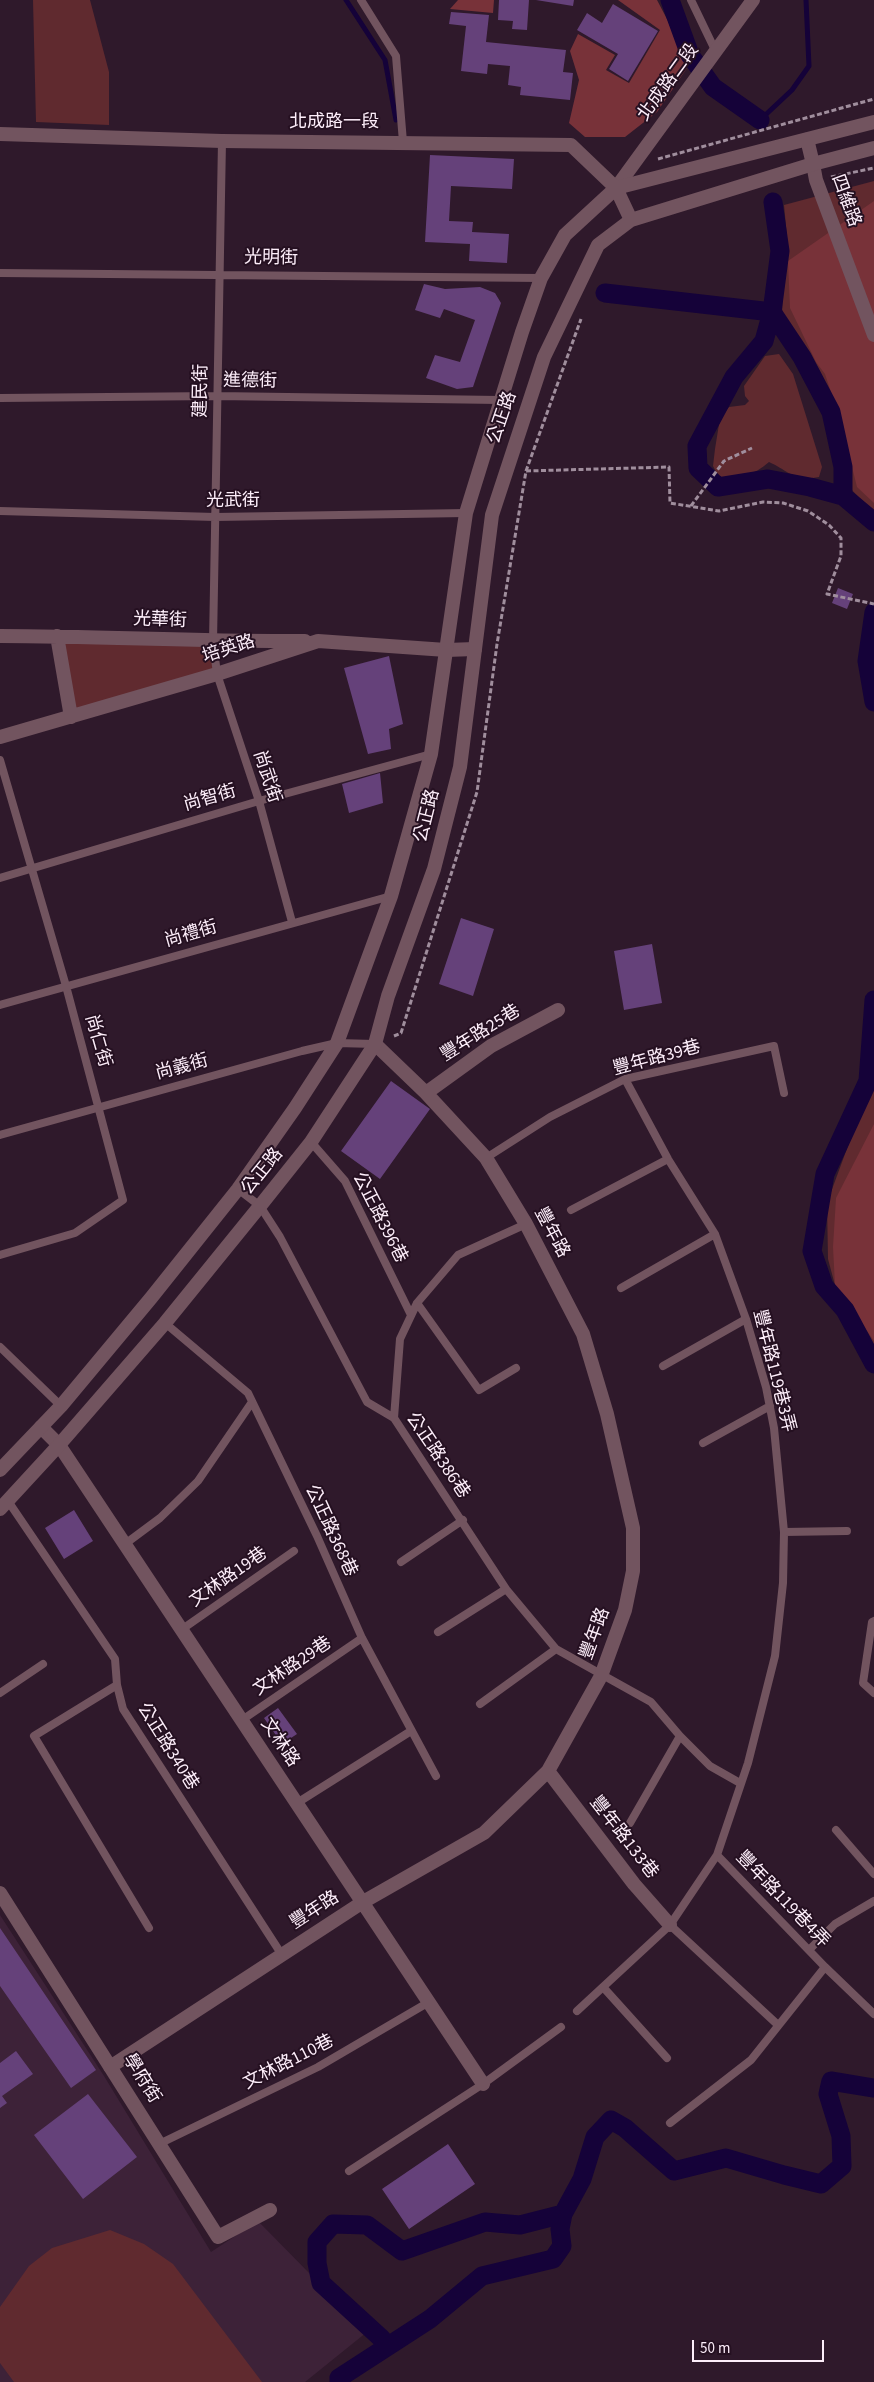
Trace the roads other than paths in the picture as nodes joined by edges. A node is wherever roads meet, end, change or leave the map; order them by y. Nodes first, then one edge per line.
1 (361, 0) edge
2 (691, 0) edge
3 (753, 0) edge
4 (712, 56) junction
5 (874, 122) edge
6 (0, 134) edge
7 (807, 139) junction
8 (222, 141) junction
9 (403, 142) junction
10 (874, 148) edge
11 (813, 164) junction
12 (616, 188) junction
13 (631, 220) junction
14 (0, 273) edge
15 (218, 274) junction
16 (541, 278) junction
17 (874, 335) edge
18 (217, 396) junction
19 (0, 398) edge
20 (499, 400) junction
21 (0, 511) edge
22 (466, 513) junction
23 (215, 517) junction
24 (0, 636) edge
25 (57, 636) junction
26 (318, 641) junction
27 (213, 642) junction
28 (475, 649) junction
29 (446, 650) junction
30 (217, 674) junction
31 (71, 717) junction
32 (0, 737) edge
33 (431, 754) junction
34 (0, 760) edge
35 (259, 801) junction
36 (32, 868) junction
37 (0, 878) edge
38 (391, 896) junction
39 (292, 922) junction
40 (66, 986) junction
41 (0, 1005) edge
42 (558, 1010) dead end
43 (337, 1043) junction
44 (375, 1044) junction
45 (625, 1079) junction
46 (426, 1093) junction
47 (784, 1093) dead end
48 (99, 1107) junction
49 (0, 1135) edge
50 (311, 1142) junction
51 (486, 1158) junction
52 (668, 1159) junction
53 (238, 1189) junction
54 (260, 1206) junction
55 (571, 1210) dead end
56 (526, 1224) junction
57 (715, 1234) junction
58 (0, 1255) edge
59 (621, 1288) dead end
60 (417, 1303) junction
61 (410, 1313) junction
62 (746, 1319) junction
63 (165, 1323) junction
64 (0, 1347) edge
65 (663, 1366) dead end
66 (516, 1368) dead end
67 (252, 1402) junction
68 (61, 1406) junction
69 (770, 1406) junction
70 (394, 1418) junction
71 (41, 1427) junction
72 (703, 1443) dead end
73 (59, 1445) junction
74 (0, 1470) edge
75 (4, 1505) edge
76 (463, 1520) junction
77 (847, 1531) dead end
78 (784, 1532) junction
79 (125, 1544) junction
80 (294, 1551) dead end
81 (400, 1562) dead end
82 (506, 1589) junction
83 (874, 1621) edge
84 (181, 1630) junction
85 (438, 1632) dead end
86 (362, 1638) junction
87 (556, 1649) junction
88 (43, 1664) dead end
89 (601, 1676) junction
90 (116, 1685) junction
91 (0, 1693) edge
92 (874, 1694) edge
93 (480, 1704) dead end
94 (242, 1720) junction
95 (411, 1731) junction
96 (680, 1736) junction
97 (548, 1772) junction
98 (436, 1776) dead end
99 (740, 1783) junction
100 (297, 1804) junction
101 (630, 1823) dead end
102 (836, 1830) dead end
103 (717, 1855) junction
104 (874, 1874) edge
105 (0, 1892) edge
106 (874, 1901) edge
107 (363, 1902) junction
108 (670, 1925) junction
109 (149, 1928) dead end
110 (809, 1950) junction
111 (282, 1955) junction
112 (825, 1967) junction
113 (603, 1987) junction
114 (429, 2002) junction
115 (577, 2011) dead end
116 (874, 2014) edge
117 (778, 2025) junction
118 (560, 2027) dead end
119 (667, 2058) dead end
120 (110, 2066) junction
121 (483, 2084) junction
122 (670, 2123) dead end
123 (160, 2144) junction
124 (349, 2171) dead end
125 (270, 2210) dead end

1 - 9 lane
2 - 4 lane
3 - 4 street, 北成路二段
4 - 12 street, 北成路二段
5 - 7 street, 公正路
6 - 8 street, 北成路一段
7 - 11 street
7 - 12 street, 公正路
8 - 9 street, 北成路一段
8 - 15 lane, 建民街
9 - 12 street, 北成路一段
10 - 11 street, 公正路
11 - 13 street, 公正路
11 - 17 street, 四維路
12 - 13 street, 北成路一段
12 - 16 street, 公正路
13 - 28 street, 公正路
14 - 15 lane, 光明街
15 - 16 lane, 光明街
15 - 18 lane, 建民街
16 - 20 street, 公正路
18 - 19 lane, 進德街
18 - 20 lane, 進德街
18 - 23 lane, 建民街
20 - 22 street, 公正路
21 - 23 lane, 光武街
22 - 23 lane, 光武街
22 - 29 street, 公正路
23 - 27 lane, 建民街
24 - 25 street, 光華街
25 - 27 street, 光華街
25 - 31 street
26 - 27 street, 光華街
26 - 29 street, 培英路
26 - 30 street, 培英路
27 - 30 lane, 尚武街
28 - 29 street, 培英路
28 - 44 street, 公正路
29 - 33 street, 公正路
30 - 31 street, 培英路
30 - 35 lane, 尚武街
31 - 32 street, 培英路
33 - 35 lane, 尚智街
33 - 38 street, 公正路
34 - 36 lane, 尚仁街
35 - 36 lane, 尚智街
35 - 39 lane, 尚武街
36 - 37 lane, 尚智街
36 - 40 lane, 尚仁街
38 - 39 lane, 尚禮街
38 - 43 street, 公正路
39 - 40 lane, 尚禮街
40 - 41 lane, 尚禮街
40 - 48 lane, 尚仁街
42 - 46 street, 豐年路25巷
43 - 44 lane, 尚義街
43 - 48 lane, 尚義街
43 - 53 street, 公正路
44 - 46 street, 豐年路
44 - 50 street, 公正路
45 - 47 lane, 豐年路39巷
45 - 51 lane, 豐年路39巷
45 - 52 lane, 豐年路119巷3弄
46 - 51 street, 豐年路
48 - 49 lane, 尚義街
48 - 58 lane, 尚仁街
50 - 54 street, 公正路
50 - 61 lane, 公正路396巷
51 - 56 street, 豐年路
52 - 55 lane
52 - 57 lane, 豐年路119巷3弄
53 - 54 lane, 公正路386巷
53 - 68 street, 公正路
54 - 63 street, 公正路
54 - 70 lane, 公正路386巷
56 - 60 lane
56 - 89 street, 豐年路
57 - 59 lane
57 - 62 lane, 豐年路119巷3弄
60 - 61 lane
60 - 66 lane
61 - 70 lane
62 - 65 lane
62 - 69 lane, 豐年路119巷3弄
63 - 67 lane, 公正路368巷
63 - 73 street, 公正路
64 - 68 lane
67 - 79 lane
67 - 86 lane, 公正路368巷
68 - 71 street, 公正路
69 - 72 lane
69 - 78 lane, 豐年路119巷3弄
70 - 76 lane, 公正路386巷
71 - 73 street, 文林路
71 - 74 street, 公正路
73 - 75 street, 公正路
73 - 79 street, 文林路
75 - 90 lane, 公正路340巷
76 - 81 lane
76 - 82 lane, 公正路386巷
77 - 78 lane
78 - 99 lane, 豐年路119巷3弄
79 - 84 street, 文林路
80 - 84 lane, 文林路19巷
82 - 85 lane
82 - 87 lane, 公正路386巷
83 - 92 lane
84 - 94 street, 文林路
86 - 94 lane, 文林路29巷
86 - 95 lane, 公正路368巷
87 - 89 lane, 公正路386巷
87 - 93 lane
88 - 91 lane
89 - 96 lane, 公正路386巷
89 - 97 street, 豐年路
90 - 109 lane
90 - 111 lane, 公正路340巷
94 - 100 street, 文林路
95 - 98 lane, 公正路368巷
95 - 100 lane
96 - 99 lane, 公正路386巷
96 - 101 lane
97 - 107 street, 豐年路
97 - 108 street, 豐年路133巷
99 - 103 lane, 豐年路119巷4弄
100 - 107 street, 文林路
102 - 104 lane
103 - 108 lane, 豐年路119巷4弄
103 - 110 lane, 豐年路119巷4弄
105 - 120 street, 學府街
106 - 110 lane
107 - 111 street, 豐年路
107 - 114 street, 文林路
108 - 113 lane, 豐年路119巷4弄
108 - 117 lane
110 - 112 lane, 豐年路119巷4弄
111 - 120 street, 豐年路
112 - 116 lane, 豐年路119巷4弄
112 - 117 lane, 豐年路119巷4弄
113 - 115 lane, 豐年路119巷4弄
113 - 119 lane
114 - 121 street, 文林路
114 - 123 lane, 文林路110巷
117 - 122 lane, 豐年路119巷4弄
118 - 121 lane
120 - 123 street, 學府街
121 - 124 lane
123 - 125 street, 學府街

